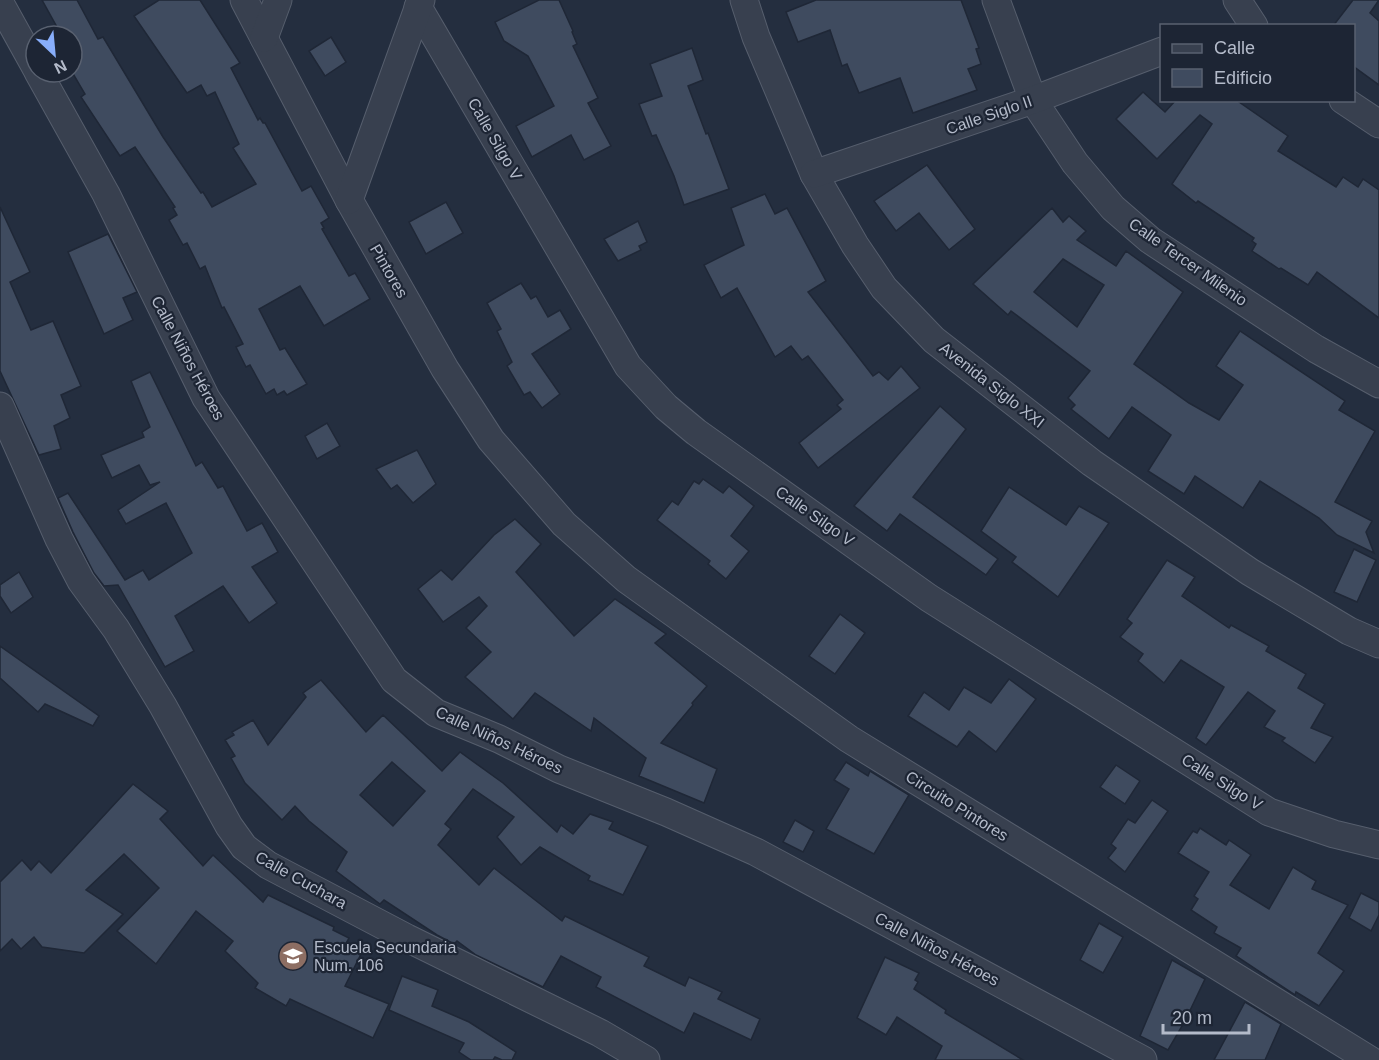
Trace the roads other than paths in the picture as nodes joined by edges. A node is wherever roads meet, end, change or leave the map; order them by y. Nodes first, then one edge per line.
1 (244, 0) edge
2 (278, 0) edge
3 (744, 0) edge
4 (996, 0) edge
5 (0, 3) edge
6 (420, 3) edge
7 (264, 38) junction
8 (24, 46) edge
9 (1160, 51) edge
10 (45, 84) edge
11 (1033, 100) junction
12 (1346, 102) edge
13 (1379, 124) edge
14 (814, 174) junction
15 (349, 200) junction
16 (1379, 384) edge
17 (0, 406) edge
18 (564, 524) joint
19 (1379, 644) edge
20 (1379, 845) edge
21 (646, 1060) edge
22 (1143, 1060) edge
23 (1370, 1060) edge

1 - 7 street, Pintores
2 - 7 street
3 - 14 street, Avenida Siglo XXI
4 - 11 street, Calle Tercer Milenio
5 - 8 street, Calle Niños Héroes
6 - 15 street
6 - 20 street, Calle Silgo V
7 - 15 street, Pintores
9 - 11 street, Calle Siglo II
10 - 22 street, Calle Niños Héroes
11 - 14 street, Calle Siglo II
11 - 16 street, Calle Tercer Milenio
12 - 13 street
14 - 19 street, Avenida Siglo XXI
15 - 18 street, Pintores
17 - 21 street, Calle Cuchara
18 - 23 street, Circuito Pintores

